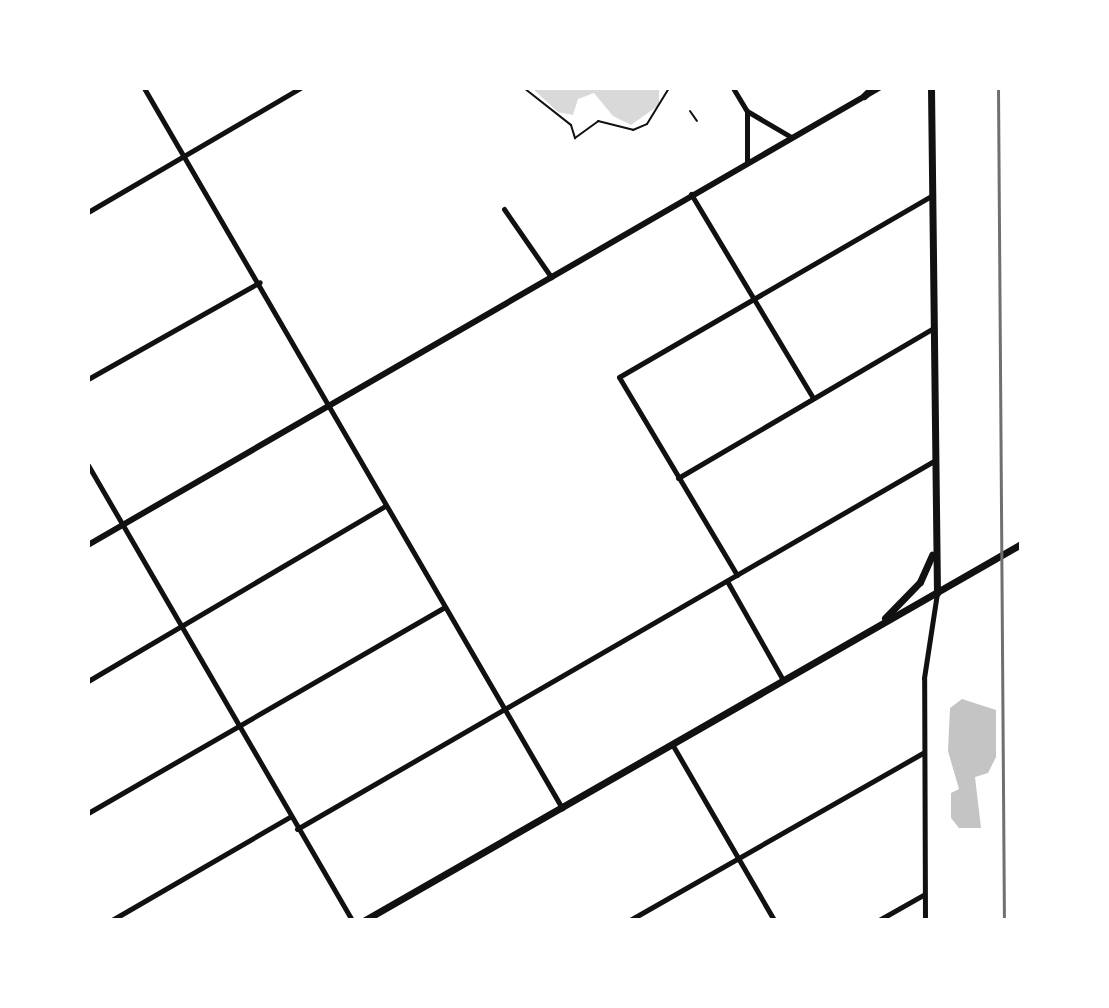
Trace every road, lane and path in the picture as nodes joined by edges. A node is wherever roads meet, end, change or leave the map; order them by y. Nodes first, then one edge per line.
1 (144, 88) edge
2 (300, 88) edge
3 (524, 88) edge
4 (669, 88) edge
5 (733, 88) edge
6 (872, 88) edge
7 (879, 88) edge
8 (931, 88) edge
9 (864, 96) junction
10 (690, 111) dead end
11 (747, 111) junction
12 (697, 121) dead end
13 (791, 137) junction
14 (184, 157) junction
15 (747, 162) junction
16 (691, 194) junction
17 (934, 195) junction
18 (504, 209) dead end
19 (88, 212) edge
20 (551, 277) junction
21 (260, 282) junction
22 (756, 297) junction
23 (934, 328) junction
24 (88, 379) edge
25 (813, 398) junction
26 (329, 405) junction
27 (934, 461) junction
28 (88, 465) edge
29 (678, 478) junction
30 (385, 506) junction
31 (123, 525) junction
32 (1021, 544) edge
33 (88, 545) edge
34 (934, 549) junction
35 (737, 575) junction
36 (727, 581) junction
37 (937, 593) junction
38 (445, 607) junction
39 (180, 625) junction
40 (874, 628) junction
41 (783, 680) junction
42 (88, 681) edge
43 (505, 709) junction
44 (237, 725) junction
45 (672, 744) junction
46 (923, 753) junction
47 (562, 808) junction
48 (88, 813) edge
49 (290, 817) junction
50 (297, 829) junction
51 (738, 858) junction
52 (924, 895) junction
53 (112, 920) edge
54 (352, 920) edge
55 (365, 920) edge
56 (630, 920) edge
57 (774, 920) edge
58 (879, 920) edge
59 (925, 920) edge

1 - 14 street
2 - 14 street
3 - 4 path
5 - 11 street
6 - 9 main road
7 - 9 street
8 - 17 main road
9 - 13 street
10 - 12 path
11 - 13 street
11 - 15 street
13 - 15 street
14 - 19 street
14 - 21 street
15 - 16 street
16 - 20 street
16 - 22 street
17 - 22 street
17 - 23 main road
18 - 20 street
20 - 26 street
21 - 24 street
21 - 26 street
22 - 25 street
22 - 29 street
23 - 25 street
23 - 27 main road
25 - 29 street
26 - 30 street
26 - 31 street
27 - 34 main road
27 - 35 street
28 - 31 street
29 - 35 street
30 - 38 street
30 - 39 street
31 - 33 street
31 - 39 street
32 - 37 main road
34 - 37 main road
34 - 40 main road
35 - 36 street
36 - 41 street
36 - 43 street
37 - 40 main road
37 - 46 street
38 - 43 street
38 - 44 street
39 - 42 street
39 - 44 street
40 - 41 main road
41 - 45 main road
43 - 47 street
43 - 50 street
44 - 48 street
44 - 49 street
45 - 47 main road
45 - 51 street
46 - 51 street
46 - 52 street
47 - 55 main road
49 - 50 street
49 - 53 street
50 - 54 street
51 - 56 street
51 - 57 street
52 - 58 street
52 - 59 street

